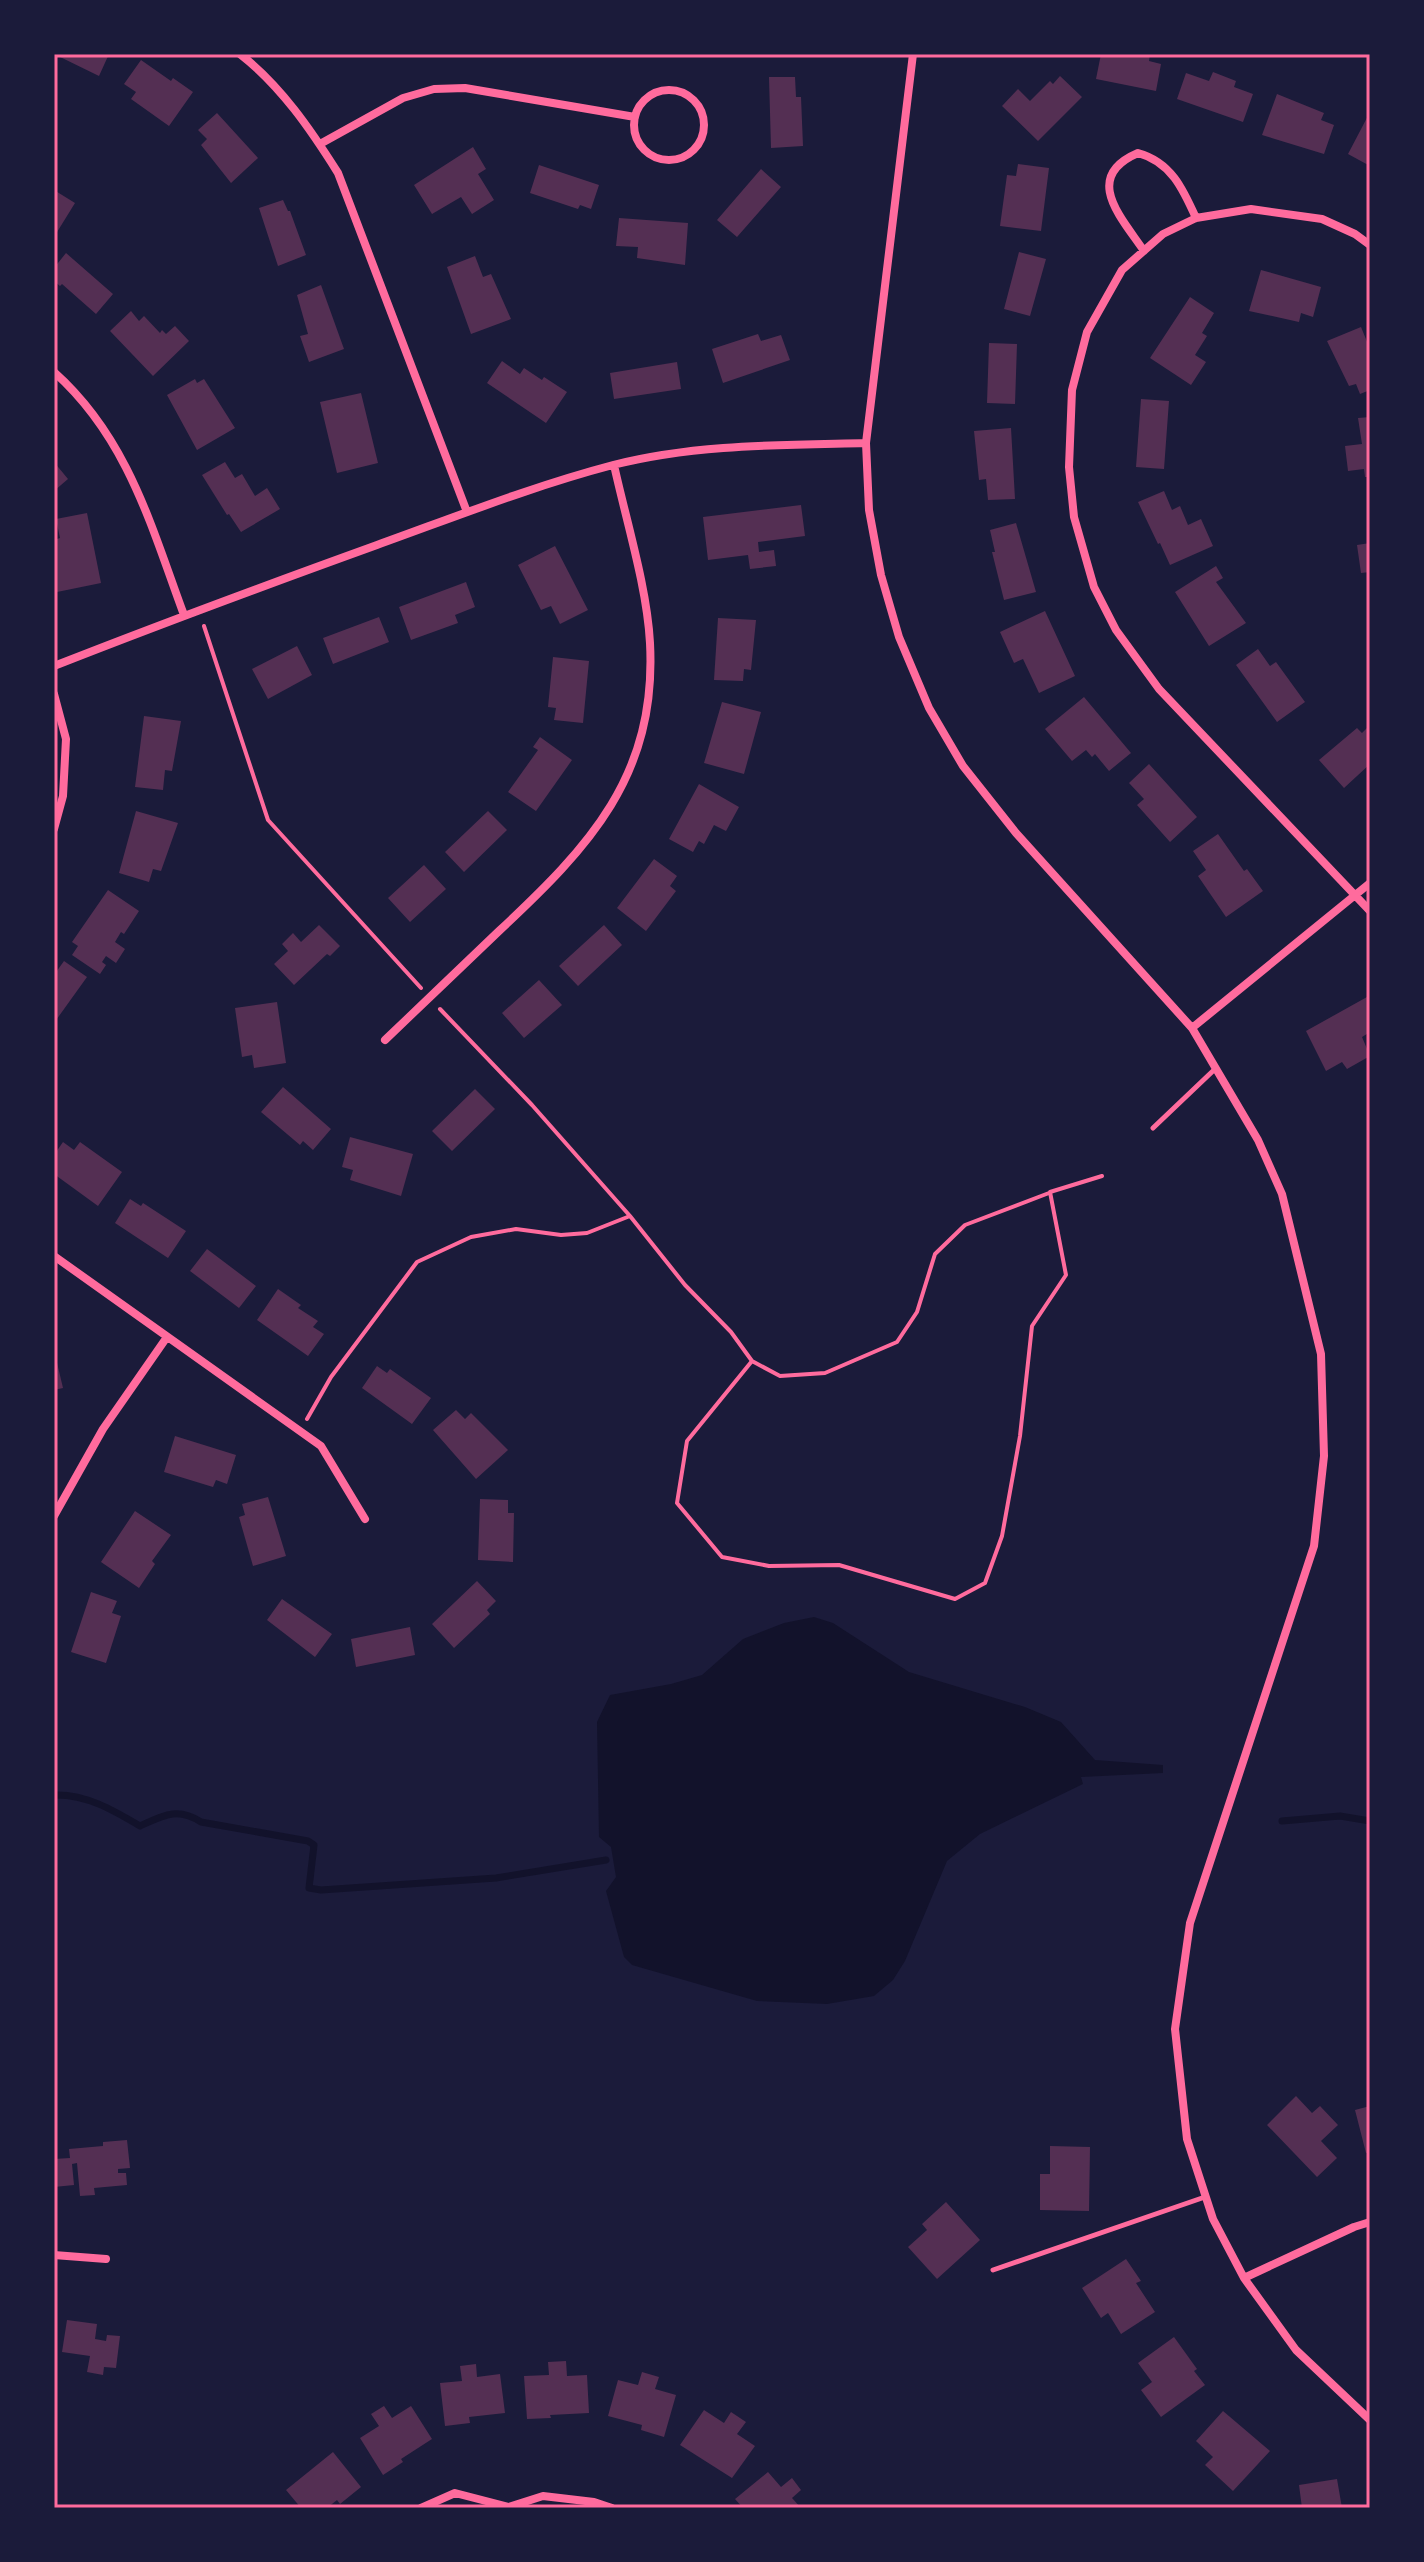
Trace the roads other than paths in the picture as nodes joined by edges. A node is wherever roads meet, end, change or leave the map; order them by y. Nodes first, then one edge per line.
1 (240, 54) edge
2 (913, 54) edge
3 (635, 117) junction
4 (320, 144) junction
5 (1196, 218) junction
6 (1370, 245) edge
7 (1144, 251) junction
8 (54, 372) edge
9 (866, 443) junction
10 (614, 465) junction
11 (467, 512) junction
12 (184, 615) junction
13 (54, 666) edge
14 (54, 694) edge
15 (54, 829) edge
16 (1370, 883) edge
17 (1357, 896) junction
18 (1370, 911) edge
19 (1192, 1028) junction
20 (385, 1040) dead end
21 (1216, 1068) junction
22 (1153, 1128) dead end
23 (54, 1256) edge
24 (167, 1337) junction
25 (54, 1516) edge
26 (365, 1519) dead end
27 (1206, 2197) junction
28 (1370, 2222) edge
29 (54, 2255) edge
30 (106, 2259) dead end
31 (993, 2270) dead end
32 (1244, 2278) junction
33 (1370, 2420) edge
34 (421, 2508) edge
35 (509, 2508) edge
36 (612, 2508) edge

1 - 4 street
2 - 9 street
3 - 3 street
3 - 4 street
4 - 11 street
5 - 6 street
5 - 7 street
5 - 7 street
7 - 17 street
8 - 12 street
9 - 10 street
9 - 19 street
10 - 11 street
10 - 20 street
11 - 12 street
12 - 13 street
14 - 15 street
16 - 17 street
17 - 18 street
17 - 19 street
19 - 21 street
21 - 22 lane
21 - 27 street
23 - 24 street
24 - 25 street
24 - 26 street
27 - 31 lane
27 - 32 street
28 - 32 street
29 - 30 street
32 - 33 street
34 - 35 street
35 - 36 street

